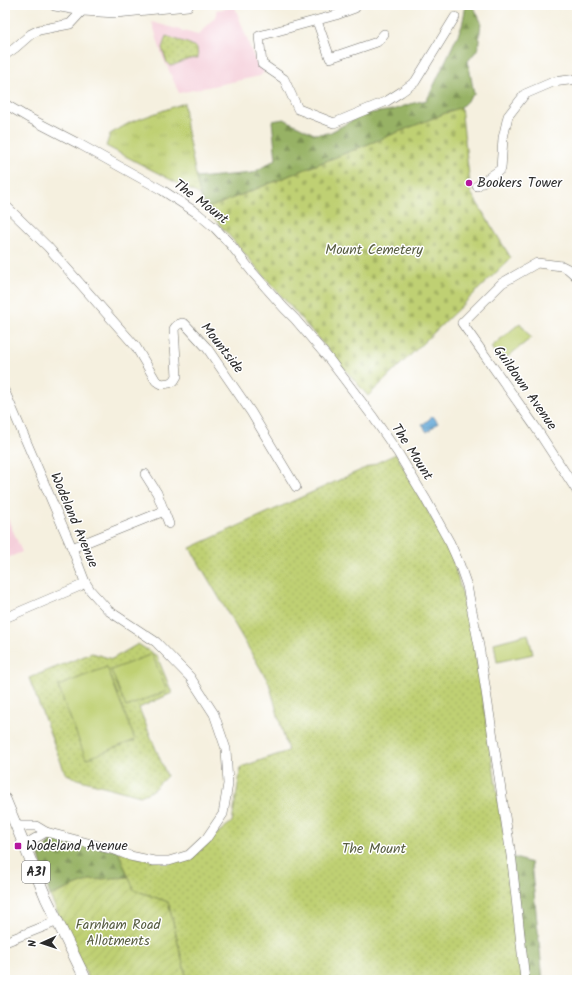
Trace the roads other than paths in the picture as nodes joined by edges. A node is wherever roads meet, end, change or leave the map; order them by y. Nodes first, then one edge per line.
1 (55, 5) edge
2 (188, 5) edge
3 (355, 5) edge
4 (83, 10) junction
5 (455, 17) dead end
6 (317, 21) junction
7 (384, 34) dead end
8 (5, 55) edge
9 (577, 79) edge
10 (5, 104) edge
11 (477, 186) dead end
12 (5, 205) edge
13 (577, 277) edge
14 (5, 392) edge
15 (145, 474) dead end
16 (296, 487) dead end
17 (577, 491) edge
18 (164, 511) junction
19 (169, 524) dead end
20 (72, 548) junction
21 (85, 582) junction
22 (5, 618) edge
23 (5, 799) edge
24 (16, 826) junction
25 (46, 832) junction
26 (24, 845) junction
27 (58, 921) junction
28 (5, 942) edge
29 (86, 980) edge
30 (525, 980) edge

1 - 4 main road
2 - 4 main road
3 - 6 street
4 - 8 street
5 - 6 street
6 - 7 street
9 - 11 street
10 - 30 street, The Mount
12 - 16 street, Mountside
13 - 17 street, Guildown Avenue
14 - 20 street, Wodeland Avenue
15 - 18 street
18 - 19 street
18 - 20 street
20 - 21 street, Wodeland Avenue
21 - 22 street
21 - 25 street, Wodeland Avenue
23 - 24 main road, A31
24 - 25 street, Wodeland Avenue
24 - 26 main road, A31
25 - 26 street
26 - 27 main road, A31
27 - 28 street
27 - 29 main road, A31

